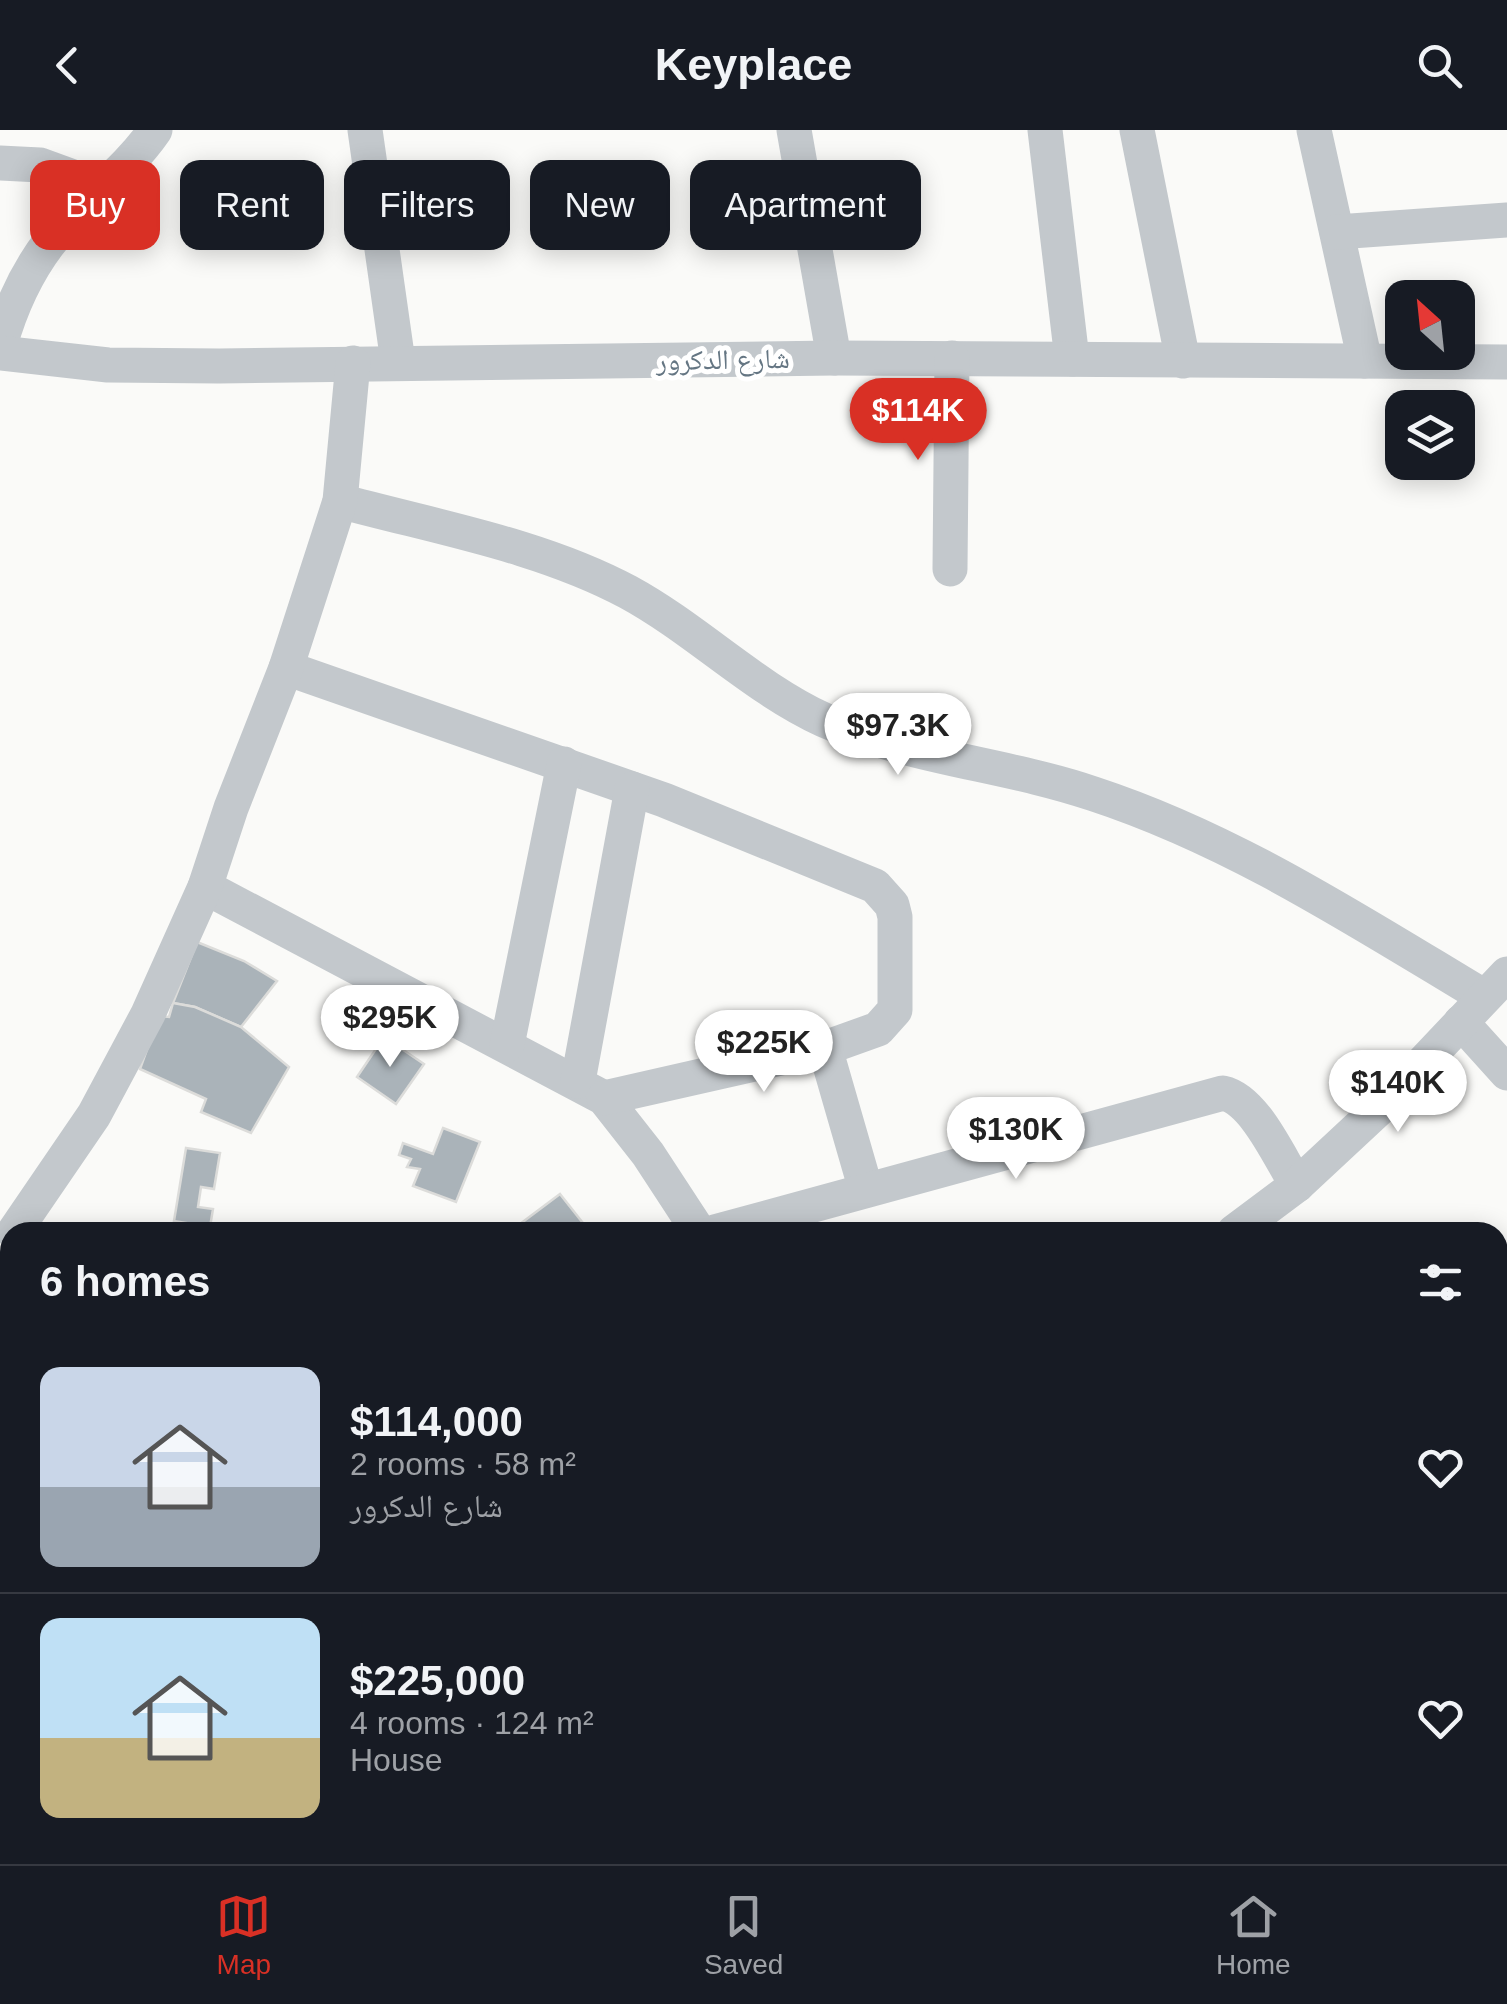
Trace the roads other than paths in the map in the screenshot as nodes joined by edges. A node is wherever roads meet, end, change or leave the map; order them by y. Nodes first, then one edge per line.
1 (155, 130) edge
2 (366, 130) edge
3 (794, 130) edge
4 (1045, 130) edge
5 (1137, 130) edge
6 (1314, 130) edge
7 (128, 160) edge
8 (0, 163) edge
9 (30, 164) edge
10 (1507, 220) edge
11 (1336, 232) junction
12 (45, 250) edge
13 (0, 345) edge
14 (0, 353) edge
15 (834, 358) junction
16 (952, 358) junction
17 (1072, 359) junction
18 (1183, 360) junction
19 (398, 362) junction
20 (1365, 362) junction
21 (1507, 362) edge
22 (353, 363) junction
23 (340, 501) junction
24 (950, 569) dead end
25 (286, 668) junction
26 (564, 764) junction
27 (632, 788) junction
28 (205, 886) junction
29 (1484, 997) edge
30 (507, 1045) junction
31 (825, 1048) junction
32 (1507, 1073) edge
33 (591, 1090) junction
34 (1296, 1185) junction
35 (866, 1190) junction
36 (21, 1222) edge
37 (693, 1222) edge
38 (752, 1222) edge
39 (1247, 1222) edge

1 - 7 street
2 - 19 street
3 - 15 street
4 - 17 street
5 - 18 street
6 - 11 street
8 - 9 street
10 - 11 street
11 - 20 street
12 - 13 street
14 - 22 street, شارع الدكرور
15 - 16 street, شارع الدكرور
15 - 19 street, شارع الدكرور
16 - 17 street, شارع الدكرور
16 - 24 street
17 - 18 street, شارع الدكرور
18 - 20 street, شارع الدكرور
19 - 22 street, شارع الدكرور
20 - 21 street, شارع الدكرور
22 - 23 street
23 - 25 street
23 - 29 street
25 - 26 street
25 - 28 street
26 - 27 street
26 - 30 street
27 - 31 street
27 - 33 street
28 - 30 street
28 - 36 street
29 - 32 street
29 - 34 street
30 - 33 street
31 - 33 street
31 - 35 street
33 - 37 street
34 - 35 street
34 - 39 street
35 - 38 street

